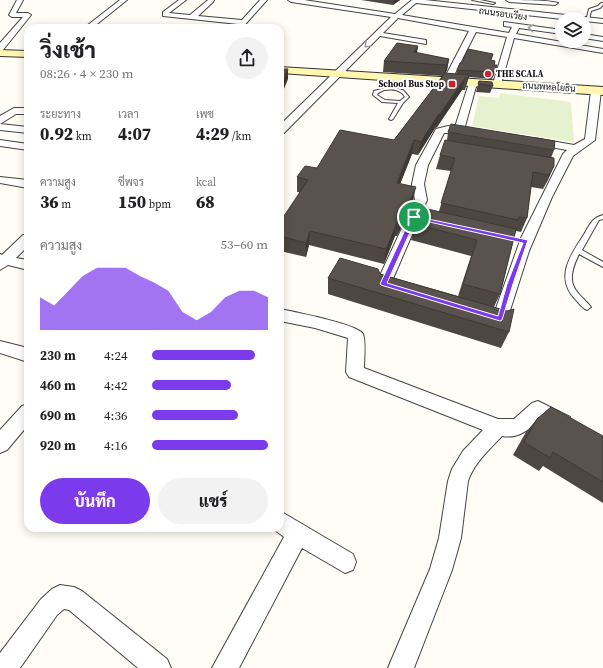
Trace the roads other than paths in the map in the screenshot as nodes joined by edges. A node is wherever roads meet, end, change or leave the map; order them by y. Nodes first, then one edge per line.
1 (20, 0) edge
2 (124, 0) edge
3 (183, 0) edge
4 (211, 0) edge
5 (264, 0) edge
6 (291, 0) edge
7 (416, 0) edge
8 (474, 0) edge
9 (509, 0) edge
10 (495, 1) edge
11 (555, 3) dead end
12 (602, 4) dead end
13 (486, 10) junction
14 (589, 12) edge
15 (396, 16) junction
16 (555, 16) edge
17 (191, 18) junction
18 (591, 20) edge
19 (603, 21) edge
20 (244, 22) joint
21 (497, 23) dead end
22 (93, 24) edge
23 (517, 26) junction
24 (473, 30) junction
25 (555, 31) edge
26 (378, 34) junction
27 (511, 36) junction
28 (591, 37) edge
29 (603, 38) edge
30 (423, 42) dead end
31 (0, 48) edge
32 (603, 51) edge
33 (0, 53) edge
34 (24, 54) edge
35 (284, 70) edge
36 (336, 74) junction
37 (406, 78) junction
38 (447, 81) junction
39 (473, 82) junction
40 (497, 84) junction
41 (401, 90) junction
42 (599, 91) edge
43 (401, 102) junction
44 (24, 111) edge
45 (391, 119) dead end
46 (0, 121) edge
47 (0, 127) edge
48 (284, 127) edge
49 (24, 130) edge
50 (521, 139) edge
51 (0, 143) edge
52 (431, 146) junction
53 (24, 147) edge
54 (576, 148) junction
55 (446, 149) edge
56 (546, 166) edge
57 (561, 169) junction
58 (0, 180) edge
59 (24, 183) edge
60 (414, 217) junction
61 (603, 217) edge
62 (429, 220) edge
63 (511, 238) edge
64 (24, 242) edge
65 (526, 242) junction
66 (579, 251) junction
67 (2, 261) edge
68 (24, 264) edge
69 (603, 265) edge
70 (405, 290) edge
71 (587, 307) dead end
72 (478, 312) edge
73 (284, 316) edge
74 (0, 347) edge
75 (24, 354) edge
76 (24, 417) edge
77 (498, 427) junction
78 (577, 431) edge
79 (0, 444) edge
80 (289, 528) edge
81 (345, 562) dead end
82 (5, 668) edge
83 (158, 668) edge
84 (225, 668) edge
85 (401, 668) edge

1 - 31 street
2 - 22 street
3 - 17 street
4 - 17 street
5 - 20 street
6 - 15 street
7 - 13 street
7 - 15 street
8 - 10 lane
9 - 11 street
10 - 13 street
12 - 14 lane
13 - 16 street
15 - 24 street
15 - 26 street
17 - 20 street
18 - 19 street
21 - 23 street, ถนนรอบเวียง
25 -> 23 street, ถนนรอบเวียง
23 - 27 street
24 - 27 street
24 - 38 street
26 - 30 street
26 -> 36 street
27 - 32 street
27 - 40 street
28 - 29 street
33 - 34 main road
35 - 36 main road, ถนนพหลโยธิน
36 - 37 main road, ถนนพหลโยธิน
36 - 48 street
37 - 38 main road, ถนนพหลโยธิน
37 - 41 lane
38 - 39 main road, ถนนพหลโยธิน
39 - 40 main road, ถนนพหลโยธิน
39 - 52 street
40 - 42 main road, ถนนพหลโยธิน
41 - 43 lane
41 - 43 lane
42 - 54 street
43 - 45 lane
44 - 46 street
47 - 49 street
50 - 54 street
51 - 53 street
52 - 55 street
52 - 60 street
54 - 57 street
56 - 57 street
57 - 65 street
58 - 59 street
60 - 62 street
60 - 70 street
61 - 66 lane
63 - 65 street
64 - 67 street
65 - 72 street
66 - 69 lane
66 - 71 lane
67 - 68 street
73 - 77 street
74 - 75 street
76 - 79 street
77 - 78 street
77 - 85 street
80 - 81 street
80 - 84 street
82 - 83 street

